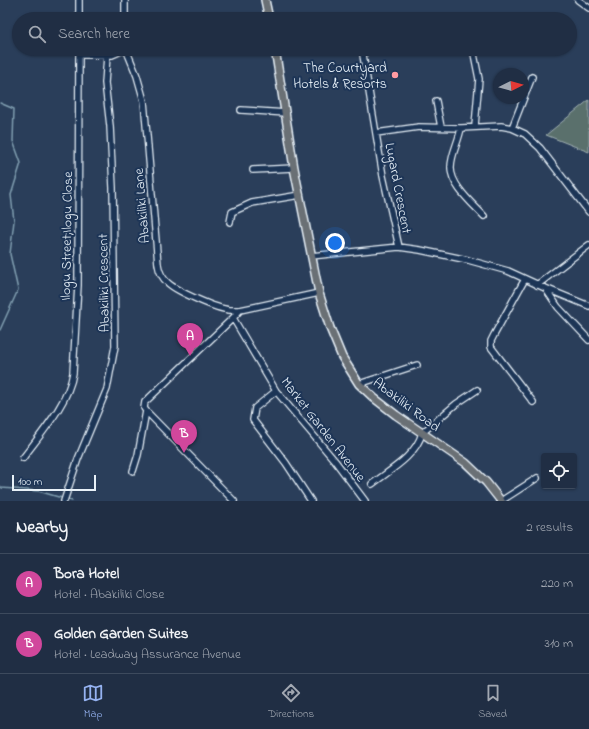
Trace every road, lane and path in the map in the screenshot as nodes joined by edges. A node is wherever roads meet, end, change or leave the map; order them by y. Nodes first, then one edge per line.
1 (79, 0) edge
2 (125, 0) edge
3 (265, 0) edge
4 (578, 0) edge
5 (589, 8) edge
6 (79, 12) edge
7 (125, 12) edge
8 (268, 12) edge
9 (79, 56) edge
10 (107, 56) edge
11 (129, 56) edge
12 (276, 56) edge
13 (363, 56) edge
14 (475, 56) edge
15 (532, 77) dead end
16 (436, 101) dead end
17 (241, 110) dead end
18 (286, 113) junction
19 (475, 126) junction
20 (441, 127) junction
21 (460, 128) junction
22 (512, 128) junction
23 (376, 134) junction
24 (294, 168) junction
25 (253, 170) dead end
26 (300, 195) junction
27 (589, 212) edge
28 (484, 216) dead end
29 (230, 222) dead end
30 (589, 245) edge
31 (399, 247) junction
32 (311, 256) junction
33 (525, 279) junction
34 (538, 285) junction
35 (545, 288) junction
36 (319, 293) junction
37 (589, 306) edge
38 (240, 310) junction
39 (234, 318) junction
40 (589, 340) edge
41 (417, 365) dead end
42 (359, 384) junction
43 (478, 390) dead end
44 (276, 391) junction
45 (533, 402) dead end
46 (145, 408) junction
47 (422, 433) junction
48 (23, 458) dead end
49 (133, 471) dead end
50 (537, 478) dead end
51 (372, 484) dead end
52 (64, 499) edge
53 (234, 501) edge
54 (311, 501) edge
55 (365, 501) edge
56 (501, 501) edge

1 - 6 street
2 - 7 street
3 - 8 main road
4 - 5 street
9 - 48 street, Ilogu Street;Ilogu Close
10 - 52 street, Abakiliki Crescent
11 - 38 street, Abakiliki Lane
12 - 18 main road, Abakiliki Road
13 - 23 street, Lugard Crescent
14 - 19 street
15 - 22 street
16 - 20 street
17 - 18 street
18 - 24 main road, Abakiliki Road
19 - 21 street, Lugard Crescent
19 - 22 street, Lugard Crescent
20 - 21 street, Lugard Crescent
20 - 23 street, Lugard Crescent
21 - 28 street
22 - 27 street, Lugard Crescent
23 - 31 street, Lugard Crescent
24 - 25 street
24 - 26 main road, Abakiliki Road
26 - 29 street
26 - 32 main road, Abakiliki Road
30 - 34 street
31 - 32 street
31 - 33 street
32 - 36 main road, Abakiliki Road
33 - 34 street
33 - 45 street
34 - 35 street
35 - 37 street
35 - 40 street
36 - 38 street
36 - 42 main road, Abakiliki Road
38 - 39 street
39 - 44 street, Market Garden Avenue
39 - 46 street
41 - 42 street
42 - 47 main road, Abakiliki Road
43 - 47 street
44 - 54 street
44 - 55 street, Market Garden Avenue
46 - 49 street
46 - 53 street
47 - 51 street
47 - 56 main road, Abakiliki Road
50 - 56 street

